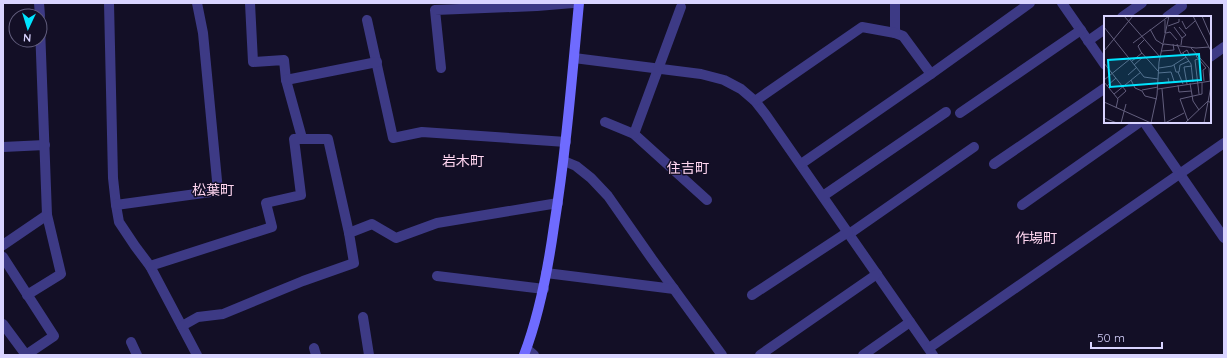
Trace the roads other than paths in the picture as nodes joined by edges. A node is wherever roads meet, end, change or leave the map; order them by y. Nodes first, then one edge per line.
1 (109, 3) edge
2 (198, 3) edge
3 (250, 3) edge
4 (573, 3) edge
5 (579, 3) edge
6 (895, 3) edge
7 (1030, 3) edge
8 (1062, 3) edge
9 (1142, 3) edge
10 (1182, 6) dead end
11 (681, 7) dead end
12 (1123, 16) edge
13 (1168, 16) edge
14 (367, 20) dead end
15 (1081, 30) junction
16 (1104, 30) edge
17 (895, 33) junction
18 (1088, 41) junction
19 (1224, 47) edge
20 (41, 48) edge
21 (1211, 56) edge
22 (574, 58) junction
23 (377, 62) junction
24 (1104, 63) edge
25 (441, 68) dead end
26 (659, 69) junction
27 (931, 74) junction
28 (286, 80) junction
29 (1104, 89) edge
30 (755, 101) junction
31 (946, 112) dead end
32 (960, 113) dead end
33 (605, 122) dead end
34 (1139, 123) edge
35 (1145, 123) edge
36 (634, 134) junction
37 (302, 138) junction
38 (566, 142) junction
39 (1224, 142) edge
40 (45, 145) junction
41 (3, 147) edge
42 (974, 147) dead end
43 (564, 161) junction
44 (801, 164) junction
45 (994, 164) dead end
46 (1180, 174) junction
47 (823, 196) junction
48 (707, 200) dead end
49 (558, 203) junction
50 (116, 205) junction
51 (1022, 205) dead end
52 (48, 215) junction
53 (349, 233) junction
54 (848, 233) junction
55 (1224, 238) edge
56 (3, 245) edge
57 (3, 257) edge
58 (150, 266) junction
59 (546, 274) junction
60 (877, 274) junction
61 (437, 276) dead end
62 (544, 289) junction
63 (674, 289) junction
64 (27, 295) junction
65 (752, 295) dead end
66 (362, 317) dead end
67 (910, 322) junction
68 (3, 324) edge
69 (182, 326) junction
70 (131, 342) dead end
71 (931, 352) edge
72 (528, 353) edge
73 (26, 355) edge
74 (138, 355) edge
75 (197, 355) edge
76 (369, 355) edge
77 (722, 355) edge
78 (760, 355) edge
79 (863, 355) edge

1 - 50 street
2 - 50 street
3 - 28 street
4 - 25 street
5 - 22 street
6 - 17 street
7 - 27 street
8 - 15 street
9 - 12 street
10 - 13 street
11 - 26 street
14 - 23 street
15 - 18 street
15 - 32 street
16 - 18 street
17 - 27 street
17 - 30 street
18 - 24 street
19 - 21 street
20 - 40 street
22 - 26 street
22 - 38 street
23 - 28 street
23 - 38 street
26 - 30 street
26 - 36 street
27 - 44 street
28 - 37 street
29 - 45 street
30 - 44 street
31 - 47 street
33 - 36 street
34 - 51 street
35 - 46 street
36 - 48 street
37 - 53 street
37 - 58 street
38 - 43 street
39 - 46 street
40 - 41 street
40 - 52 street
42 - 54 street
43 - 49 street
43 - 63 street
44 - 47 street
46 - 55 street
46 - 71 street
47 - 54 street
49 - 53 street
49 - 59 street
50 - 58 street
52 - 56 street
52 - 64 street
53 - 69 street
54 - 60 street
54 - 65 street
57 - 64 street
58 - 69 street
59 - 62 street
59 - 63 street
60 - 67 street
60 - 78 street
61 - 62 street
62 - 72 street
63 - 77 street
64 - 73 street
66 - 76 street
67 - 71 street
67 - 79 street
68 - 73 street
69 - 75 street
70 - 74 street

